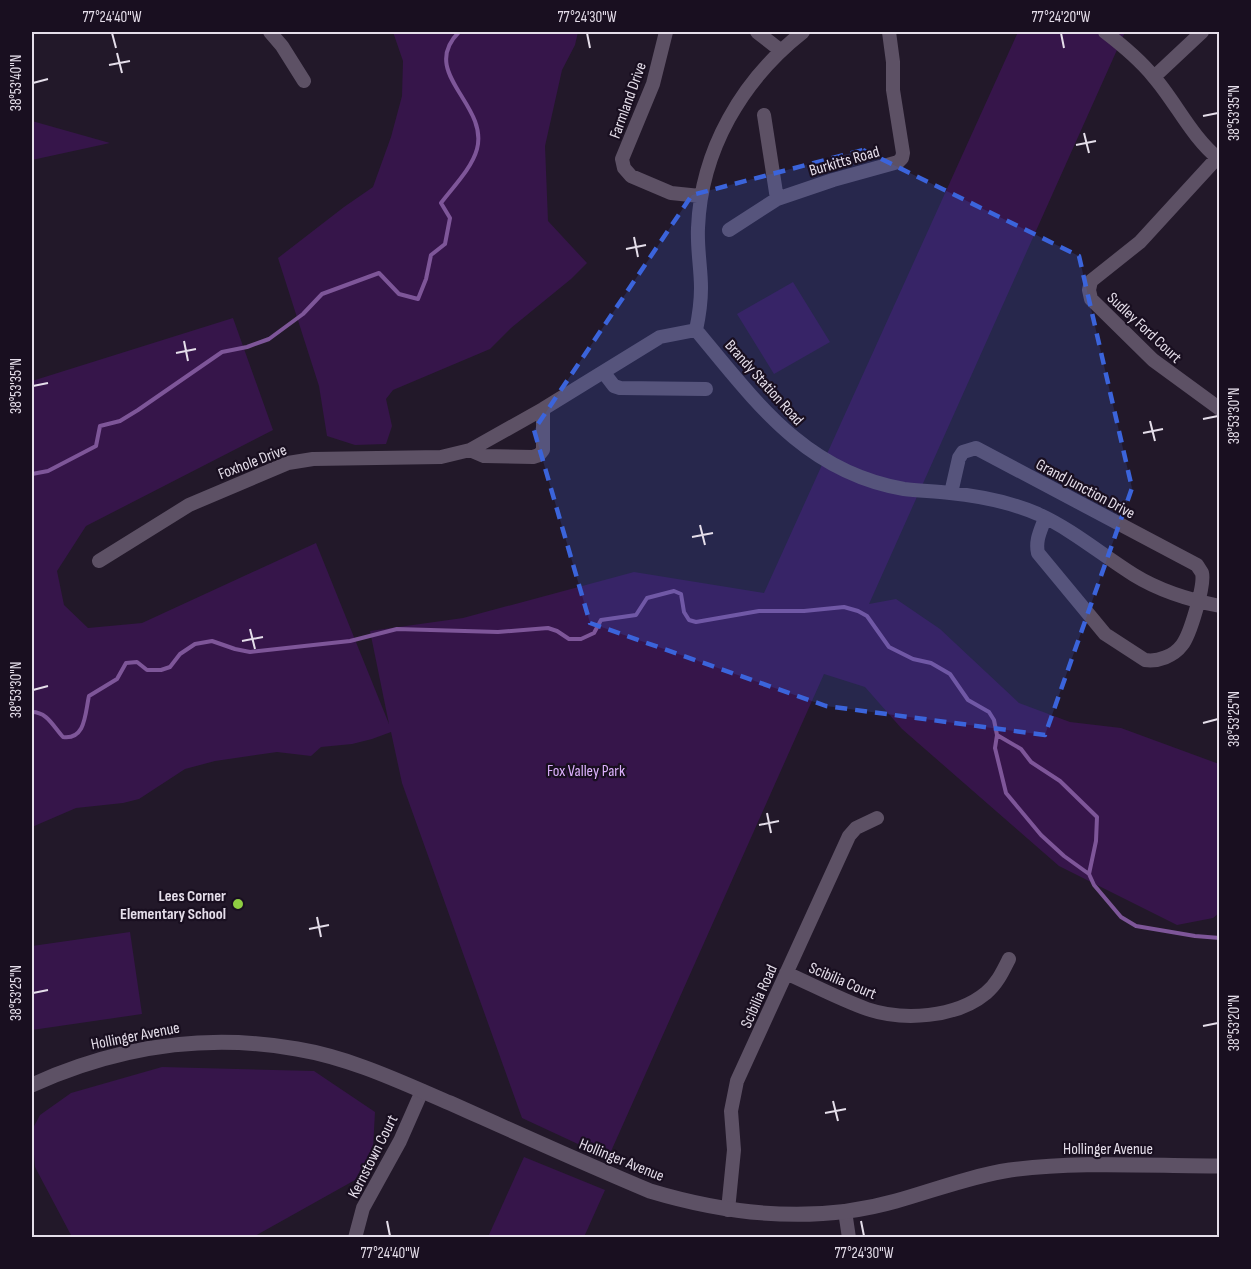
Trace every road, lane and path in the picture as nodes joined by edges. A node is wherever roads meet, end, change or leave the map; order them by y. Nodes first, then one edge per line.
1 (270, 32) edge
2 (666, 32) edge
3 (757, 32) edge
4 (803, 32) edge
5 (892, 32) edge
6 (1105, 32) edge
7 (1202, 32) edge
8 (780, 50) junction
9 (1154, 77) junction
10 (304, 81) dead end
11 (764, 116) dead end
12 (1218, 159) edge
13 (700, 196) junction
14 (777, 199) junction
15 (729, 230) dead end
16 (696, 330) junction
17 (604, 373) junction
18 (706, 389) dead end
19 (543, 409) junction
20 (1220, 409) edge
21 (470, 450) junction
22 (951, 493) junction
23 (1046, 518) junction
24 (99, 561) dead end
25 (1198, 602) junction
26 (1220, 606) edge
27 (877, 818) dead end
28 (1009, 959) dead end
29 (786, 973) junction
30 (32, 1085) edge
31 (422, 1091) junction
32 (1220, 1166) edge
33 (728, 1210) junction
34 (845, 1211) junction
35 (355, 1238) edge
36 (849, 1238) edge

1 - 10 street
2 - 13 street, Farmland Drive
3 - 8 street
4 - 8 street
5 - 14 street, Burkitts Road
6 - 9 street
7 - 9 street
8 - 13 street
9 - 12 street
11 - 14 street
12 - 20 street, Sudley Ford Court
13 - 16 street
14 - 15 street, Burkitts Road
16 - 17 street, Foxhole Drive
16 - 22 street, Brandy Station Road
17 - 18 street
17 - 19 street, Foxhole Drive
19 - 21 street, Foxhole Drive
19 - 21 street, Foxhole Drive
21 - 24 street, Foxhole Drive
22 - 23 street, Brandy Station Road
22 - 25 street, Grand Junction Drive
23 - 25 street, Brandy Station Road
23 - 25 street
25 - 26 street, Brandy Station Road
27 - 29 street, Scibilia Road
28 - 29 street, Scibilia Court
29 - 33 street, Scibilia Road
30 - 31 street, Hollinger Avenue
31 - 33 street, Hollinger Avenue
31 - 35 street, Kernstown Court
32 - 34 street, Hollinger Avenue
33 - 34 street, Hollinger Avenue
34 - 36 street

